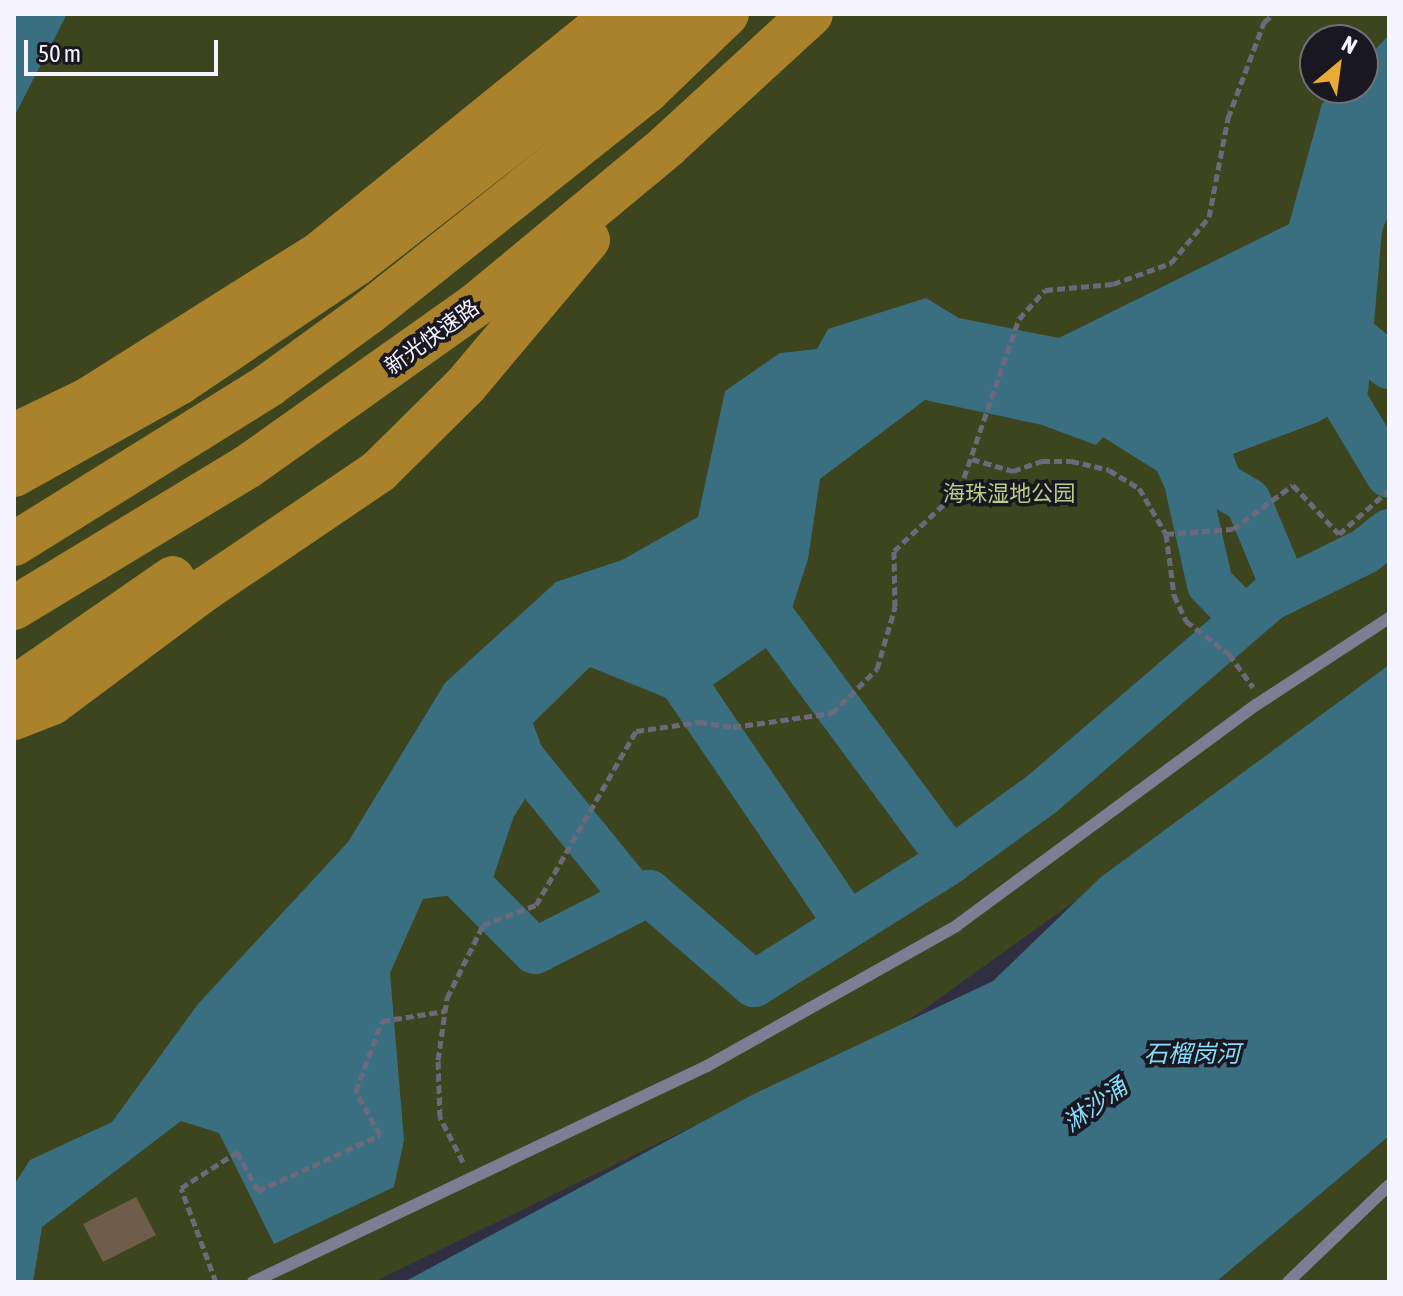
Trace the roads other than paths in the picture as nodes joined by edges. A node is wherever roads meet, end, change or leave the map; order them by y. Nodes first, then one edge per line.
1 (615, 14) edge
2 (676, 14) edge
3 (727, 14) edge
4 (811, 14) edge
5 (667, 146) junction
6 (14, 435) edge
7 (14, 475) edge
8 (14, 544) edge
9 (20, 604) edge
10 (1389, 618) edge
11 (14, 688) edge
12 (14, 718) edge
13 (1389, 1185) edge
14 (253, 1282) edge
15 (1288, 1282) edge

1 - 6 highway
2 - 7 highway
3 - 8 highway
4 - 5 highway, 新光快速路
5 - 9 highway, 新光快速路
5 - 11 highway
5 - 12 highway
10 - 14 lane
13 - 15 lane

